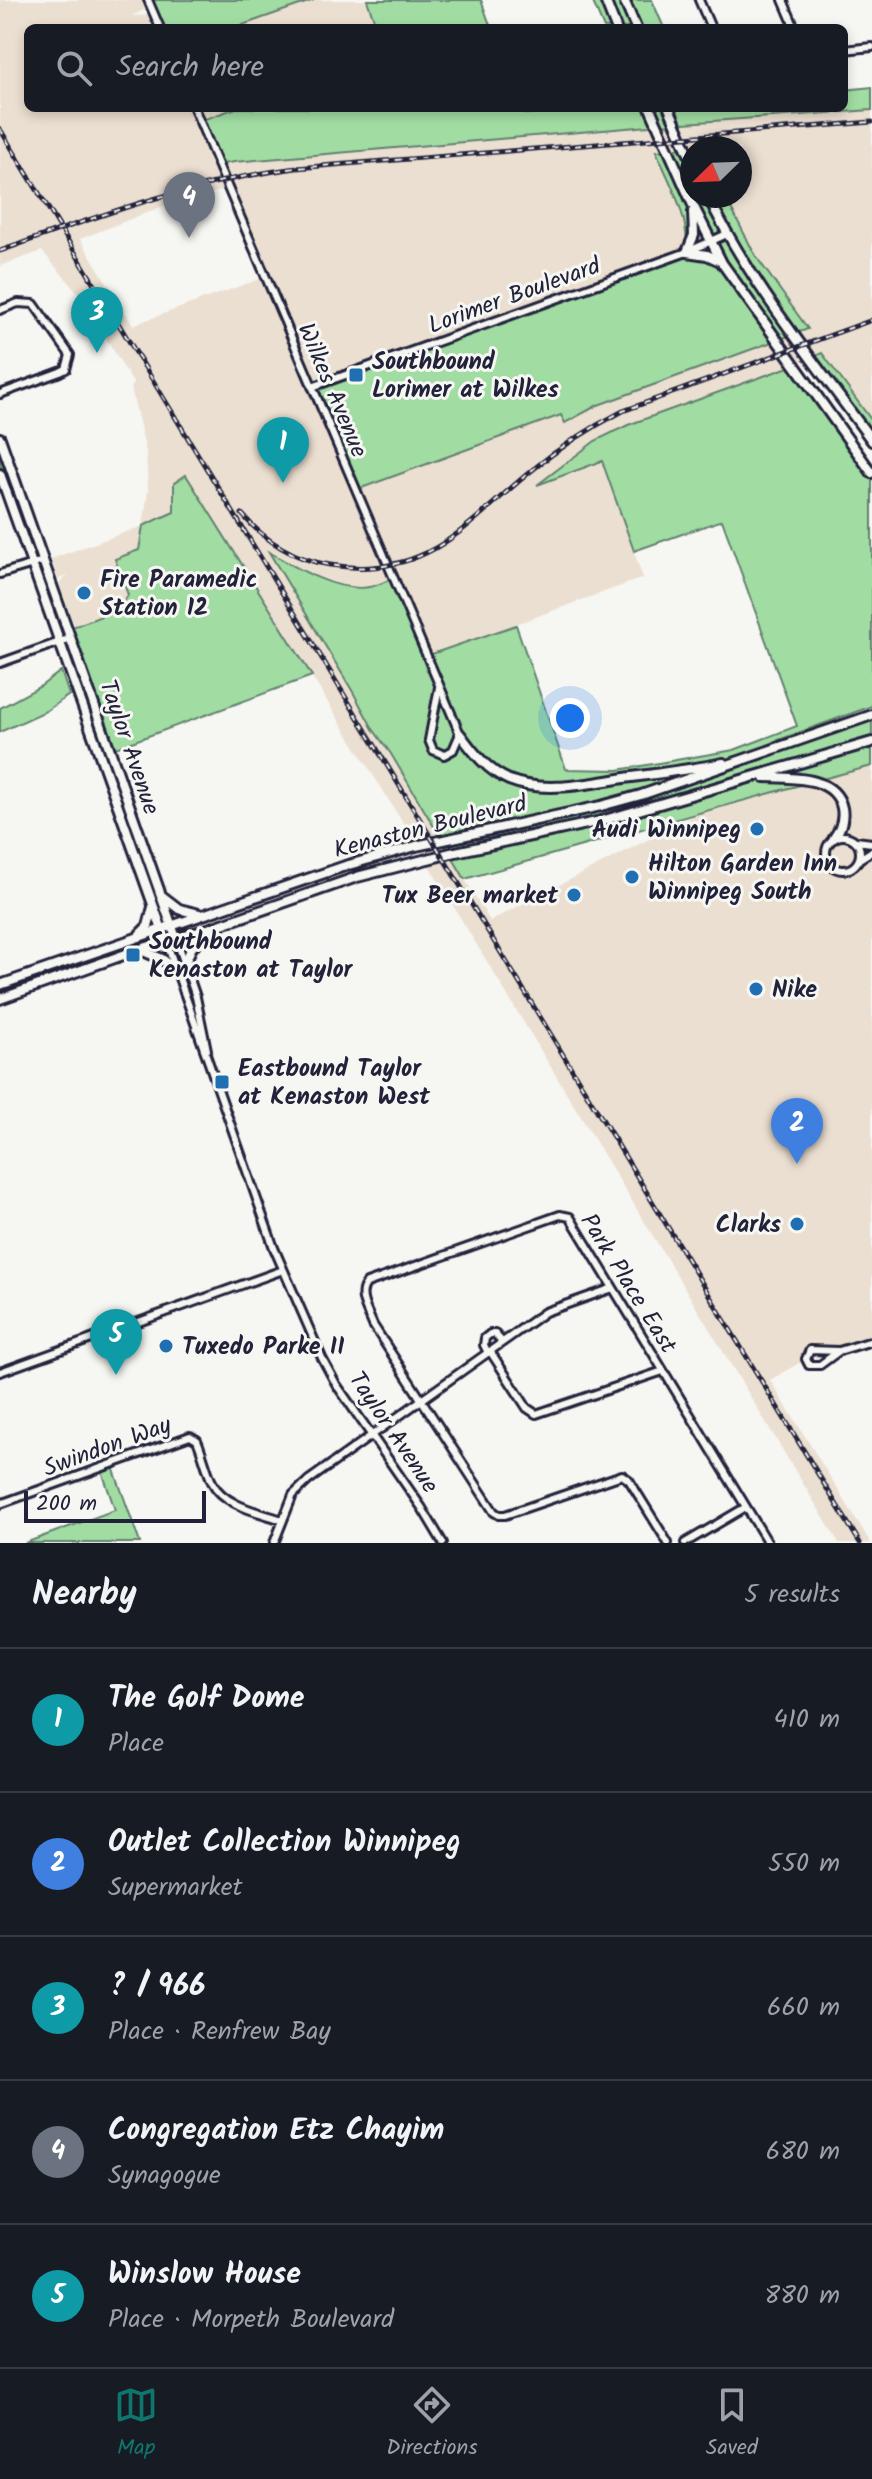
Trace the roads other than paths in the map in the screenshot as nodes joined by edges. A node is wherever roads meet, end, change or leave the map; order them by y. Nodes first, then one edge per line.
1 (148, 0) edge
2 (605, 0) edge
3 (624, 0) edge
4 (699, 0) edge
5 (783, 0) edge
6 (158, 24) edge
7 (614, 24) edge
8 (634, 24) edge
9 (709, 24) edge
10 (793, 24) edge
11 (872, 47) edge
12 (848, 50) edge
13 (196, 112) edge
14 (652, 112) edge
15 (671, 112) edge
16 (681, 136) edge
17 (680, 176) edge
18 (692, 208) edge
19 (694, 208) edge
20 (714, 208) edge
21 (727, 234) junction
22 (710, 242) junction
23 (687, 252) junction
24 (722, 263) junction
25 (0, 310) edge
26 (312, 387) junction
27 (0, 394) edge
28 (0, 438) edge
29 (872, 441) edge
30 (872, 473) edge
31 (0, 474) edge
32 (43, 561) junction
33 (32, 564) junction
34 (0, 574) edge
35 (71, 638) junction
36 (59, 642) junction
37 (0, 663) edge
38 (439, 687) junction
39 (872, 715) edge
40 (460, 734) junction
41 (872, 742) edge
42 (759, 755) junction
43 (755, 777) junction
44 (834, 838) junction
45 (856, 841) junction
46 (872, 843) edge
47 (872, 851) edge
48 (861, 858) junction
49 (161, 895) junction
50 (153, 906) junction
51 (202, 914) junction
52 (172, 925) junction
53 (161, 928) junction
54 (205, 930) junction
55 (137, 937) junction
56 (176, 938) junction
57 (166, 941) junction
58 (140, 949) junction
59 (185, 963) junction
60 (175, 969) junction
61 (0, 985) edge
62 (0, 999) edge
63 (212, 1074) junction
64 (283, 1270) junction
65 (613, 1288) junction
66 (872, 1341) edge
67 (502, 1342) junction
68 (839, 1351) junction
69 (489, 1352) junction
70 (663, 1371) junction
71 (0, 1372) edge
72 (422, 1401) junction
73 (373, 1436) junction
74 (0, 1504) edge
75 (746, 1507) junction
76 (282, 1520) junction
77 (274, 1543) edge
78 (443, 1543) edge
79 (668, 1543) edge
80 (685, 1543) edge
81 (768, 1543) edge

1 - 6 street
2 - 7 main road
3 - 8 main road
4 - 9 street
5 - 10 street
11 - 12 street
13 - 26 street, Wilkes Avenue
14 - 17 main road
15 - 16 main road
18 - 23 main road
19 - 22 main road
20 - 21 main road
21 - 22 street, Lorimer Boulevard
21 - 29 main road
22 - 23 street, Lorimer Boulevard
22 - 24 main road
23 - 24 main road
23 - 26 street, Lorimer Boulevard
24 - 30 main road
25 - 27 street
26 - 38 street, Wilkes Avenue
28 - 32 main road, Taylor Avenue
31 - 33 main road, Taylor Avenue
32 - 33 street
32 - 35 main road, Taylor Avenue
33 - 34 street
33 - 36 main road, Taylor Avenue
35 - 36 street
35 - 49 main road, Taylor Avenue
36 - 37 street
36 - 50 main road, Taylor Avenue
38 - 40 street, Wilkes Avenue
38 - 40 street
39 - 42 main road, Kenaston Boulevard
40 - 42 main road
41 - 43 main road, Kenaston Boulevard
42 - 51 main road, Kenaston Boulevard
43 - 44 main road
43 - 54 main road, Kenaston Boulevard
44 - 45 street
44 - 48 street
45 - 46 street
45 - 48 street
47 - 48 street
49 - 51 main road
49 - 52 main road, Taylor Avenue
50 - 53 main road, Taylor Avenue
50 - 55 main road
51 - 52 main road, Kenaston Boulevard
52 - 53 main road, Kenaston Boulevard
52 - 56 main road, Taylor Avenue
53 - 55 main road, Kenaston Boulevard
53 - 57 main road, Taylor Avenue
54 - 56 main road, Kenaston Boulevard
54 - 59 main road
55 - 61 main road, Kenaston Boulevard
56 - 57 main road, Kenaston Boulevard
56 - 59 street, Taylor Avenue
57 - 58 main road, Kenaston Boulevard
57 - 60 street, Taylor Avenue
58 - 60 main road
58 - 62 main road, Kenaston Boulevard
59 - 63 street, Taylor Avenue
60 - 63 street, Taylor Avenue
63 - 64 street, Taylor Avenue
64 - 71 street
64 - 73 street, Taylor Avenue
65 - 67 street
65 - 70 street, Park Place East
65 - 72 street, Park Place East
66 - 68 street
67 - 69 street
67 - 69 street
68 - 68 street
69 - 70 street
69 - 72 street
70 - 75 street, Park Place East
72 - 73 street
72 - 79 street
73 - 76 street
73 - 78 street, Taylor Avenue
74 - 76 street, Swindon Way
75 - 80 street
75 - 81 street, Park Place East
76 - 77 street

